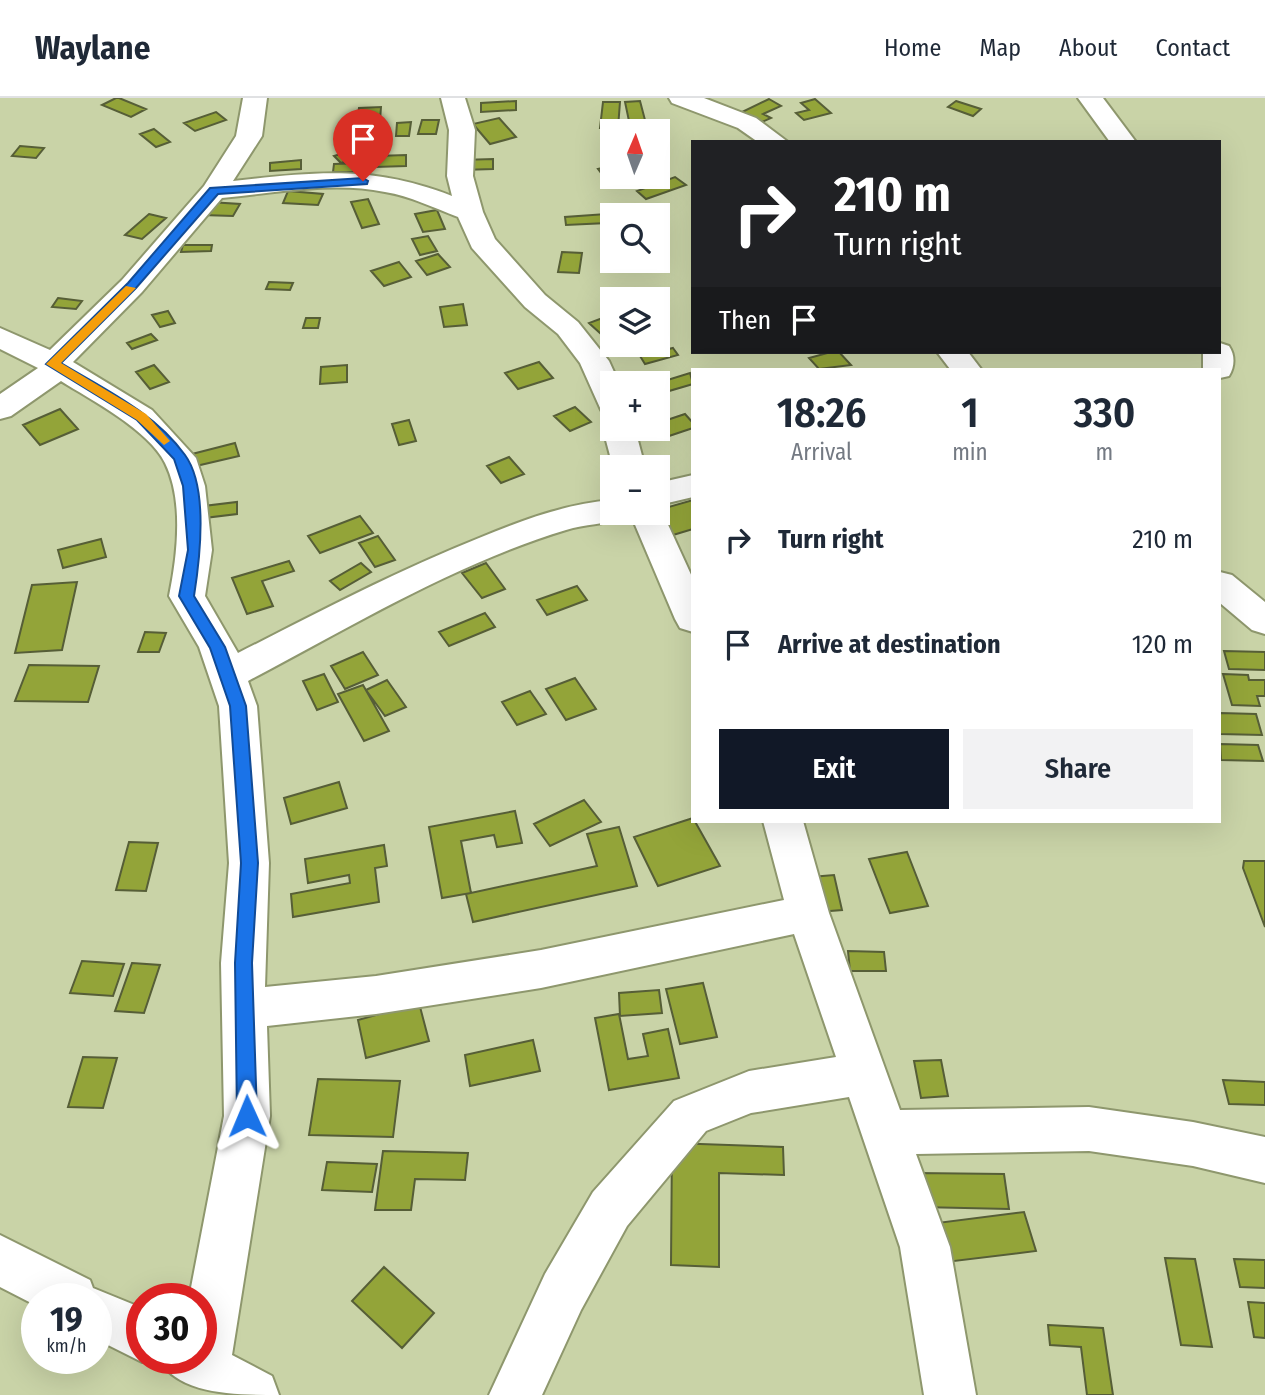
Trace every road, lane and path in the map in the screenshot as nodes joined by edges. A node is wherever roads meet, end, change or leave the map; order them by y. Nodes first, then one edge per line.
1 (256, 98) edge
2 (453, 98) edge
3 (681, 98) edge
4 (1090, 98) edge
5 (772, 140) edge
6 (1122, 140) edge
7 (214, 191) junction
8 (469, 212) junction
9 (0, 337) edge
10 (954, 354) edge
11 (56, 366) junction
12 (965, 368) edge
13 (600, 374) edge
14 (0, 409) edge
15 (691, 486) edge
16 (670, 491) edge
17 (600, 512) edge
18 (652, 525) edge
19 (1221, 577) edge
20 (691, 614) edge
21 (1265, 621) edge
22 (228, 674) junction
23 (784, 823) edge
24 (807, 912) junction
25 (244, 1009) junction
26 (863, 1074) junction
27 (883, 1132) junction
28 (1265, 1160) edge
29 (0, 1261) edge
30 (43, 1283) edge
31 (217, 1283) edge
32 (213, 1374) edge
33 (253, 1395) edge
34 (515, 1395) edge
35 (950, 1395) edge

1 - 7 street
2 - 8 street
3 - 5 street
4 - 6 street
7 - 8 street
7 - 11 street
8 - 13 street
9 - 11 street
10 - 12 street
11 - 14 street
11 - 22 street
15 - 16 street
17 - 22 street
18 - 20 street
19 - 21 street
22 - 25 street
23 - 24 street
24 - 25 street
24 - 26 street
25 - 31 street
26 - 27 street
26 - 34 street
27 - 28 street
27 - 35 street
29 - 30 street
32 - 33 street

